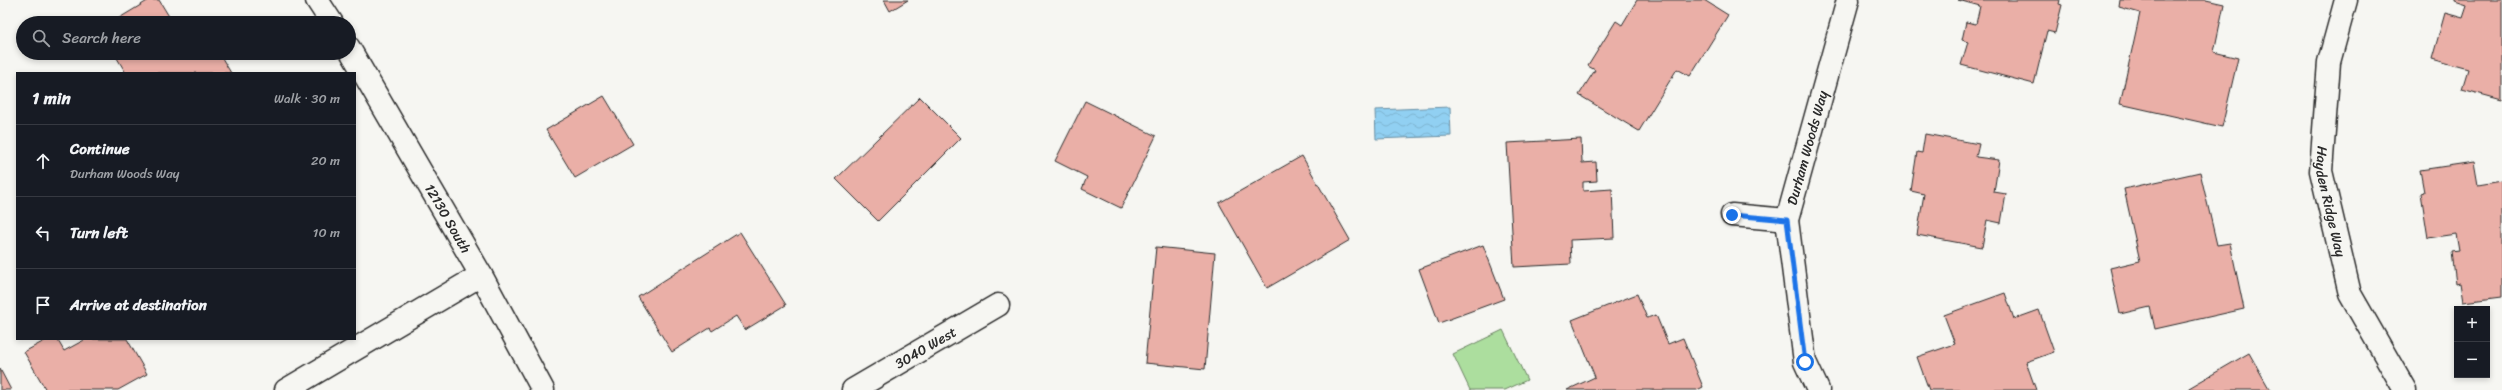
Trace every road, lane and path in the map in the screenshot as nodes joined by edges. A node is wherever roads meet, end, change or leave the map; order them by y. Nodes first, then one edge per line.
1 (317, 0) edge
2 (1848, 0) edge
3 (2346, 0) edge
4 (327, 16) edge
5 (356, 60) edge
6 (1732, 215) dead end
7 (1787, 220) junction
8 (481, 275) junction
9 (998, 305) dead end
10 (286, 390) edge
11 (544, 390) edge
12 (853, 390) edge
13 (1818, 390) edge
14 (2405, 390) edge

1 - 4 street
2 - 7 street, Durham Woods Way
3 - 14 street, Hayden Ridge Way
5 - 8 street, 12130 South
6 - 7 street
7 - 13 street, Durham Woods Way
8 - 10 street
8 - 11 street, 12130 South
9 - 12 street, 3040 West

